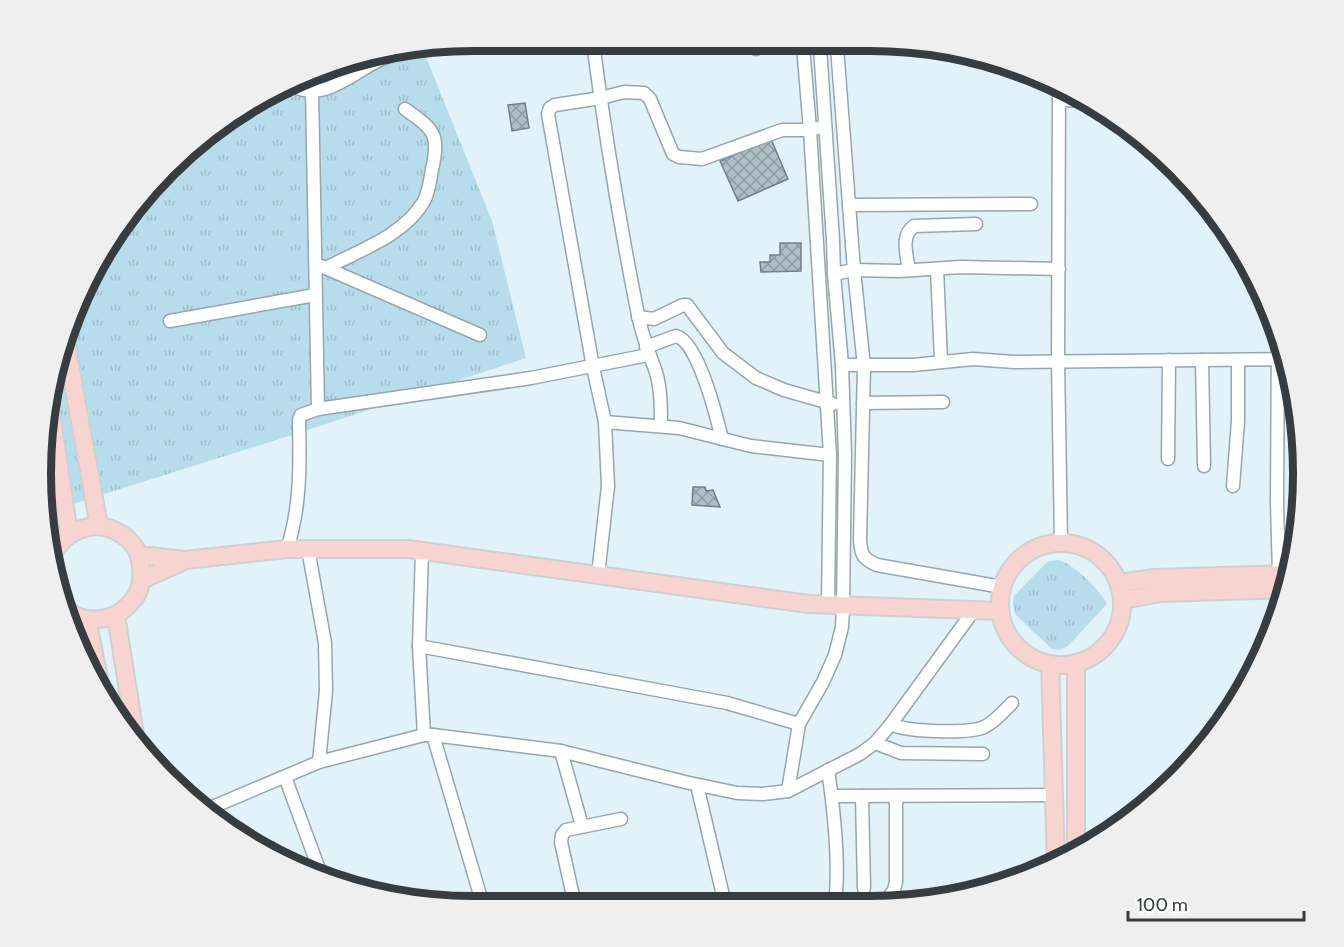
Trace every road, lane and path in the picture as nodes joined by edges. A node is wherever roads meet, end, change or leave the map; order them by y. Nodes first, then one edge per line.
1 (594, 51) edge
2 (803, 51) edge
3 (820, 51) edge
4 (837, 51) edge
5 (377, 62) edge
6 (302, 88) edge
7 (312, 90) junction
8 (1059, 96) edge
9 (601, 98) junction
10 (405, 109) dead end
11 (825, 126) junction
12 (810, 130) junction
13 (1031, 204) dead end
14 (849, 205) junction
15 (976, 224) dead end
16 (320, 266) junction
17 (937, 269) junction
18 (1059, 269) junction
19 (854, 270) junction
20 (909, 270) junction
21 (834, 274) junction
22 (315, 295) junction
23 (638, 317) junction
24 (170, 321) dead end
25 (480, 335) dead end
26 (647, 351) junction
27 (68, 354) edge
28 (1277, 359) edge
29 (1169, 360) junction
30 (1202, 360) junction
31 (1238, 360) junction
32 (941, 361) junction
33 (1058, 361) junction
34 (842, 365) junction
35 (864, 366) junction
36 (593, 367) junction
37 (1281, 375) edge
38 (827, 401) junction
39 (943, 402) dead end
40 (863, 403) junction
41 (843, 408) junction
42 (318, 409) junction
43 (605, 422) junction
44 (661, 426) junction
45 (54, 430) edge
46 (722, 439) junction
47 (830, 455) junction
48 (1168, 459) dead end
49 (1204, 466) dead end
50 (1233, 486) dead end
51 (99, 526) junction
52 (69, 534) junction
53 (1061, 543) junction
54 (57, 545) edge
55 (287, 549) junction
56 (308, 549) junction
57 (422, 551) junction
58 (139, 555) junction
59 (185, 560) junction
60 (1284, 562) edge
61 (1281, 574) edge
62 (598, 575) junction
63 (142, 580) junction
64 (1118, 583) junction
65 (1002, 587) junction
66 (1277, 589) edge
67 (1122, 600) junction
68 (836, 605) junction
69 (974, 610) junction
70 (999, 611) junction
71 (75, 614) edge
72 (116, 615) junction
73 (87, 619) junction
74 (419, 646) junction
75 (96, 661) edge
76 (1076, 663) junction
77 (1050, 664) junction
78 (1012, 703) dead end
79 (133, 724) edge
80 (799, 724) junction
81 (891, 724) junction
82 (429, 735) junction
83 (875, 743) junction
84 (561, 751) junction
85 (983, 754) dead end
86 (319, 762) junction
87 (828, 770) junction
88 (285, 777) junction
89 (696, 784) junction
90 (788, 791) junction
91 (1054, 795) junction
92 (832, 796) junction
93 (862, 796) junction
94 (896, 796) junction
95 (213, 807) edge
96 (621, 819) dead end
97 (582, 826) junction
98 (1076, 842) edge
99 (1056, 853) edge
100 (318, 866) edge
101 (864, 888) dead end
102 (890, 895) edge
103 (480, 896) edge
104 (573, 896) edge
105 (723, 896) edge
106 (836, 896) edge

1 - 9 street
2 - 12 street
3 - 11 street
4 - 14 street
5 - 7 street
6 - 7 street
7 - 16 street
8 - 18 street
9 - 12 street
9 - 23 street
9 - 36 street
10 - 16 street
11 - 12 street
11 - 21 street
12 - 38 street
13 - 14 street
14 - 19 street
15 - 20 street
16 - 22 street
16 - 25 street
17 - 18 street
17 - 20 street
17 - 32 street
18 - 33 street
19 - 20 street
19 - 21 street
19 - 35 street
21 - 34 street
22 - 24 street
22 - 42 street
23 - 26 street
23 - 38 street
26 - 36 street
26 - 44 street
26 - 46 street
27 - 51 main road
28 - 31 street
29 - 30 street
29 - 33 street
29 - 48 street
30 - 31 street
30 - 49 street
31 - 50 street
32 - 33 street
32 - 35 street
33 - 53 street
34 - 35 street
34 - 41 street
35 - 40 street
36 - 42 street
36 - 43 street
37 - 60 street
38 - 41 street
38 - 47 street
39 - 40 street
40 - 65 street
41 - 68 street
42 - 55 street
43 - 44 street
43 - 62 street
44 - 46 street
45 - 52 main road
46 - 47 street
47 - 68 street
51 - 52 main road
51 - 58 main road
52 - 54 main road
53 - 64 main road
53 - 65 main road
55 - 56 main road
55 - 59 main road
56 - 57 main road
56 - 86 street
57 - 62 main road
57 - 74 street
58 - 59 main road
58 - 63 main road
59 - 63 main road
61 - 64 main road
62 - 68 main road
63 - 72 main road
64 - 67 main road
65 - 70 main road
66 - 67 main road
67 - 76 main road
68 - 69 main road
68 - 80 street
69 - 70 main road
69 - 81 street
70 - 77 main road
71 - 73 main road
72 - 73 main road
72 - 79 main road
73 - 75 main road
74 - 80 street
74 - 82 street
76 - 77 main road
76 - 98 main road
77 - 91 main road
78 - 81 street
80 - 90 street
81 - 83 street
82 - 84 street
82 - 86 street
82 - 103 street
83 - 85 street
83 - 87 street
84 - 89 street
84 - 97 street
86 - 88 street
87 - 90 street
87 - 92 street
88 - 95 street
88 - 100 street
89 - 90 street
89 - 105 street
91 - 94 street
91 - 99 main road
92 - 93 street
92 - 106 street
93 - 94 street
93 - 101 street
94 - 102 street
96 - 97 street
97 - 104 street

